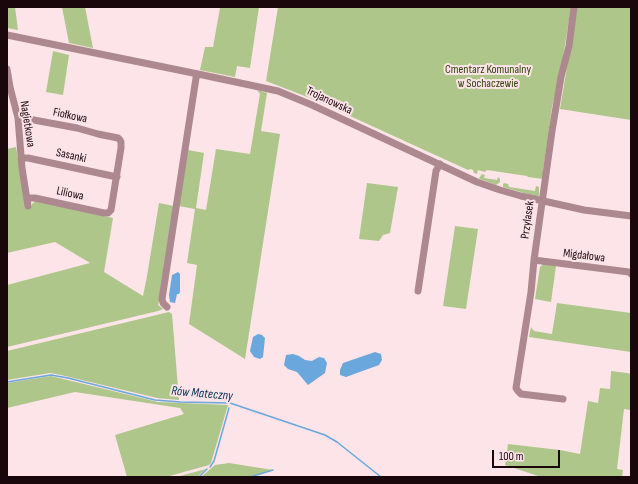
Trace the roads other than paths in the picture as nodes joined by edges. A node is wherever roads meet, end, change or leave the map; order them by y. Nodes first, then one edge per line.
1 (574, 7) edge
2 (7, 36) edge
3 (7, 69) edge
4 (198, 74) junction
5 (18, 118) junction
6 (21, 158) junction
7 (440, 164) junction
8 (117, 177) junction
9 (27, 198) junction
10 (542, 201) junction
11 (28, 206) dead end
12 (631, 216) edge
13 (534, 260) junction
14 (631, 274) edge
15 (418, 291) dead end
16 (167, 307) dead end
17 (563, 399) dead end

1 - 10 street, Przylasek
2 - 4 street, Trojanowska
3 - 5 street, Nagietkowa
4 - 7 street, Trojanowska
4 - 16 street
5 - 6 street, Nagietkowa
5 - 8 street, Fiołkowa
6 - 8 street, Sasanki
6 - 9 street, Nagietkowa
7 - 10 street, Trojanowska
7 - 15 street
8 - 9 street, Liliowa
9 - 11 street, Nagietkowa
10 - 12 street, Trojanowska
10 - 13 street, Przylasek
13 - 14 street, Migdałowa
13 - 17 street, Przylasek

